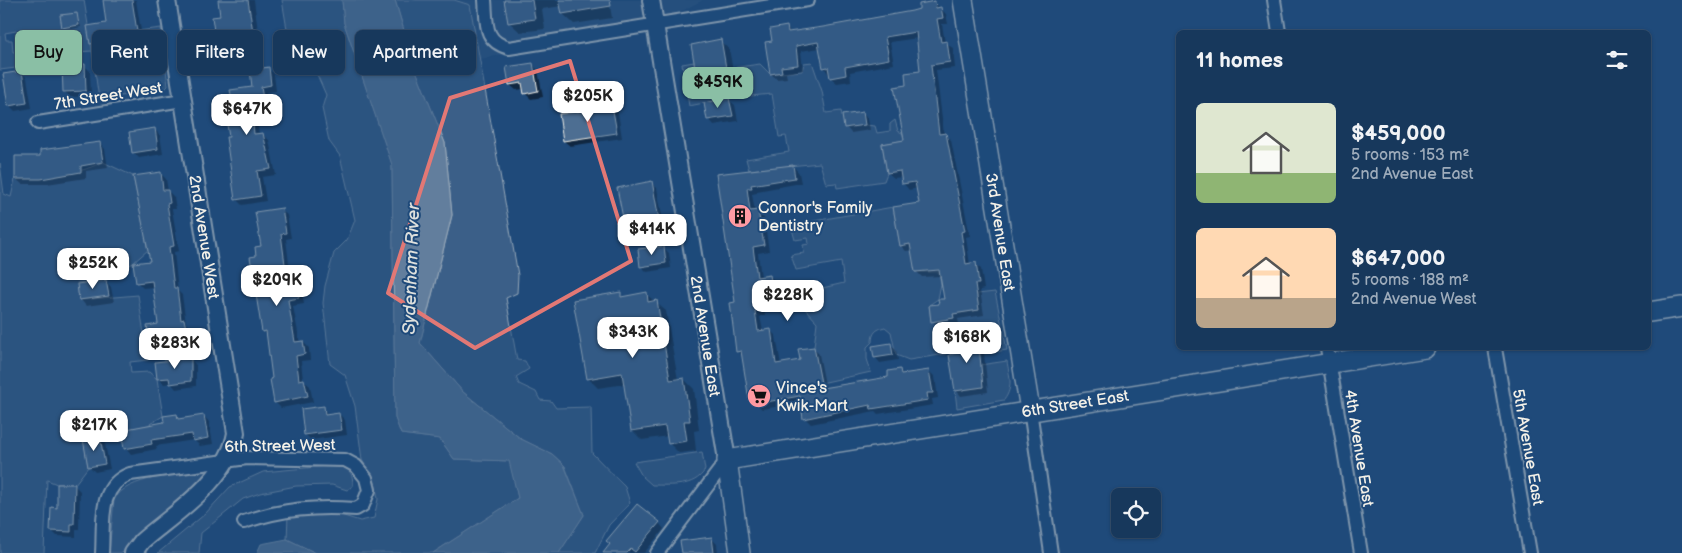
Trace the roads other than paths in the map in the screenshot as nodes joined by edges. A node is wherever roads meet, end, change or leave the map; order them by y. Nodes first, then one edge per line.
1 (167, 0) edge
2 (484, 0) edge
3 (652, 0) edge
4 (808, 0) edge
5 (963, 0) edge
6 (1274, 0) edge
7 (656, 25) junction
8 (1279, 30) edge
9 (183, 100) junction
10 (38, 123) dead end
11 (1682, 307) edge
12 (1651, 312) edge
13 (1397, 350) edge
14 (1495, 350) edge
15 (1328, 355) edge
16 (1030, 410) junction
17 (228, 460) junction
18 (727, 460) junction
19 (244, 522) dead end
20 (102, 553) edge
21 (133, 553) edge
22 (657, 553) edge
23 (740, 553) edge
24 (1052, 553) edge
25 (1361, 553) edge
26 (1530, 553) edge

1 - 9 street, 2nd Avenue West
2 - 7 street
3 - 7 street, 2nd Avenue East
4 - 7 street
5 - 16 main road, 3rd Avenue East
6 - 8 street
7 - 18 street, 2nd Avenue East
9 - 10 street, 7th Street West
9 - 17 street, 2nd Avenue West
11 - 12 main road
13 - 15 main road, 6th Street East
14 - 26 street, 5th Avenue East
15 - 16 main road, 6th Street East
15 - 25 street, 4th Avenue East
16 - 18 main road, 6th Street East
16 - 24 street, 3rd Avenue East
17 - 19 street, 6th Street West
17 - 20 street, 6th Street West
17 - 21 street, 2nd Avenue West
18 - 22 street
18 - 23 main road, 2nd Avenue East

